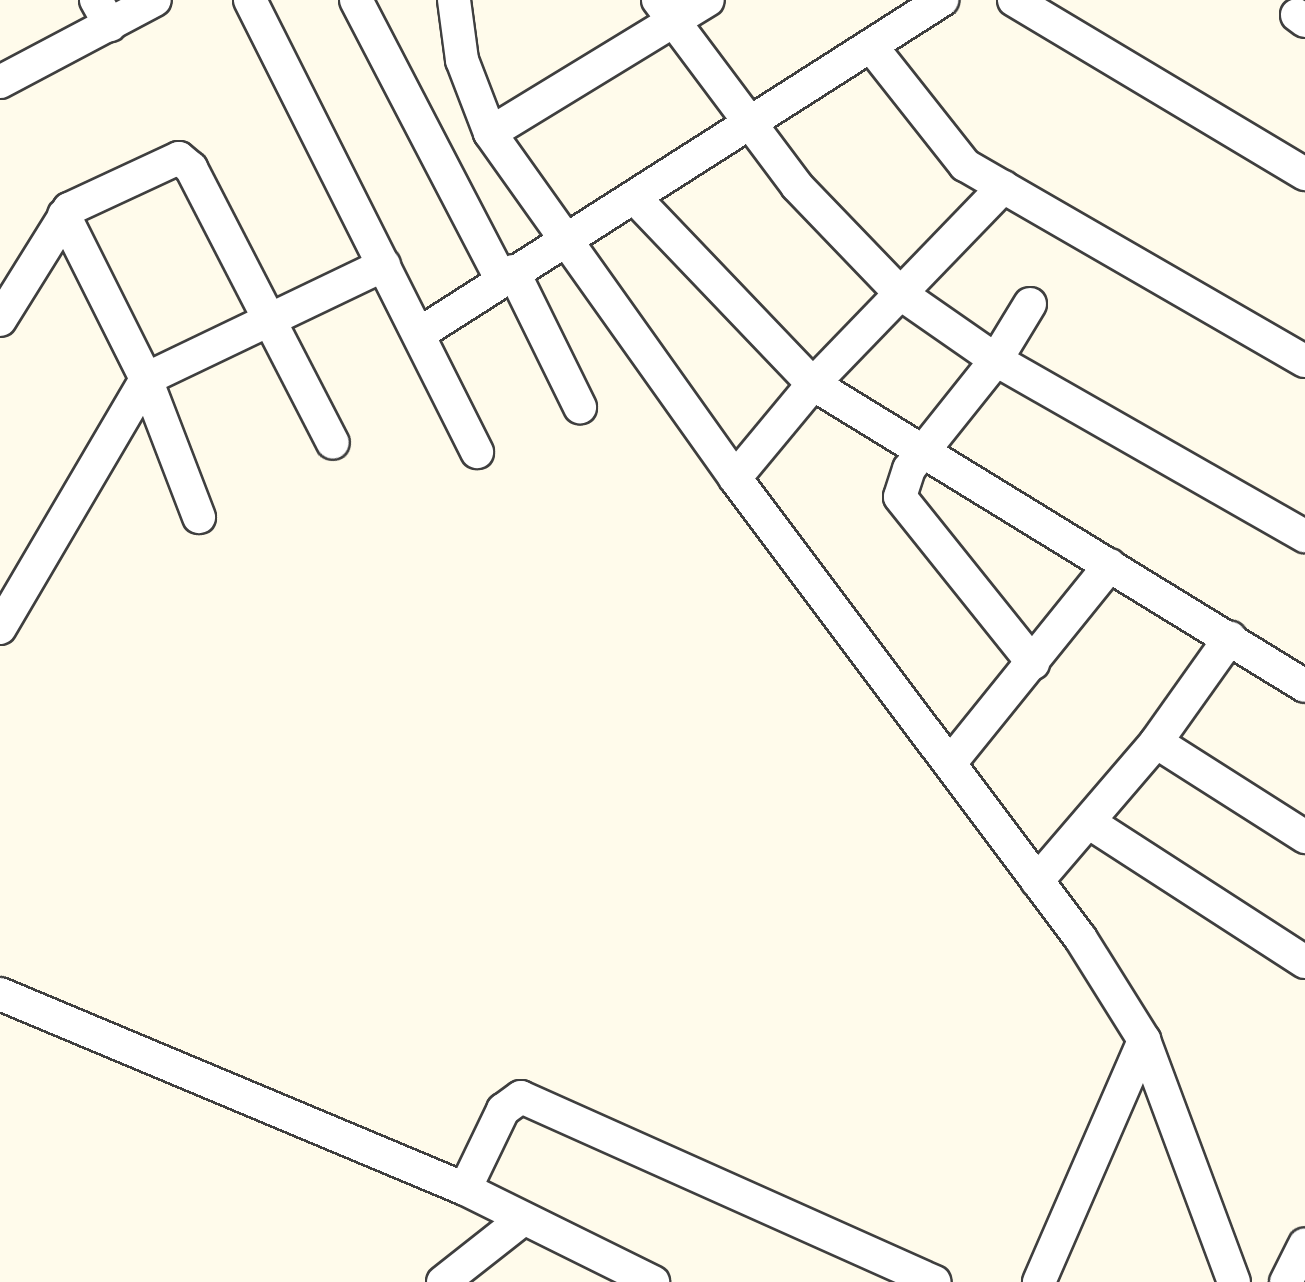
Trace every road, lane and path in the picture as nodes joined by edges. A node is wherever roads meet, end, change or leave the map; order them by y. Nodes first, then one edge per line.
1 (155, 0) edge
2 (250, 0) edge
3 (356, 0) edge
4 (454, 0) edge
5 (708, 0) edge
6 (942, 0) edge
7 (1013, 0) edge
8 (667, 11) edge
9 (103, 12) edge
10 (871, 46) junction
11 (0, 82) edge
12 (746, 123) junction
13 (490, 133) junction
14 (1305, 174) edge
15 (1003, 187) junction
16 (635, 198) junction
17 (64, 215) junction
18 (563, 242) junction
19 (384, 265) junction
20 (507, 274) junction
21 (901, 294) junction
22 (1030, 304) dead end
23 (0, 320) edge
24 (273, 323) junction
25 (419, 334) junction
26 (996, 360) junction
27 (1305, 361) edge
28 (146, 379) junction
29 (813, 384) junction
30 (580, 407) dead end
31 (333, 443) dead end
32 (477, 452) dead end
33 (922, 453) junction
34 (735, 478) junction
35 (199, 517) dead end
36 (1305, 536) edge
37 (1110, 565) junction
38 (0, 628) edge
39 (1230, 638) junction
40 (1033, 663) junction
41 (1305, 686) edge
42 (1156, 742) junction
43 (951, 762) junction
44 (1090, 824) junction
45 (1305, 837) edge
46 (1037, 881) junction
47 (1305, 962) edge
48 (0, 994) edge
49 (1144, 1040) junction
50 (465, 1189) junction
51 (523, 1219) junction
52 (1305, 1244) edge
53 (443, 1282) edge
54 (653, 1282) edge
55 (935, 1282) edge
56 (1039, 1282) edge
57 (1234, 1282) edge
58 (1286, 1282) edge

1 - 9 street
2 - 19 street
3 - 20 street
4 - 13 street
5 - 8 street
6 - 10 street
7 - 14 street
8 - 12 street
8 - 13 street
9 - 11 street
10 - 12 street
10 - 15 street
12 - 16 street
12 - 21 street
13 - 18 street
15 - 21 street
15 - 27 street
16 - 18 street
16 - 29 street
17 - 23 street
17 - 24 street
17 - 28 street
18 - 20 street
18 - 34 street
19 - 24 street
19 - 25 street
20 - 25 street
20 - 30 street
21 - 26 street
21 - 29 street
22 - 26 street
24 - 28 street
24 - 31 street
25 - 32 street
26 - 33 street
26 - 36 street
28 - 35 street
28 - 38 street
29 - 33 street
29 - 34 street
33 - 37 street
33 - 40 street
34 - 43 street
37 - 39 street
37 - 40 street
39 - 41 street
39 - 42 street
40 - 43 street
42 - 44 street
42 - 45 street
43 - 46 street
44 - 46 street
44 - 47 street
46 - 49 street
48 - 50 street
49 - 56 street
49 - 57 street
50 - 51 street
50 - 55 street
51 - 53 street
51 - 54 street
52 - 58 street

